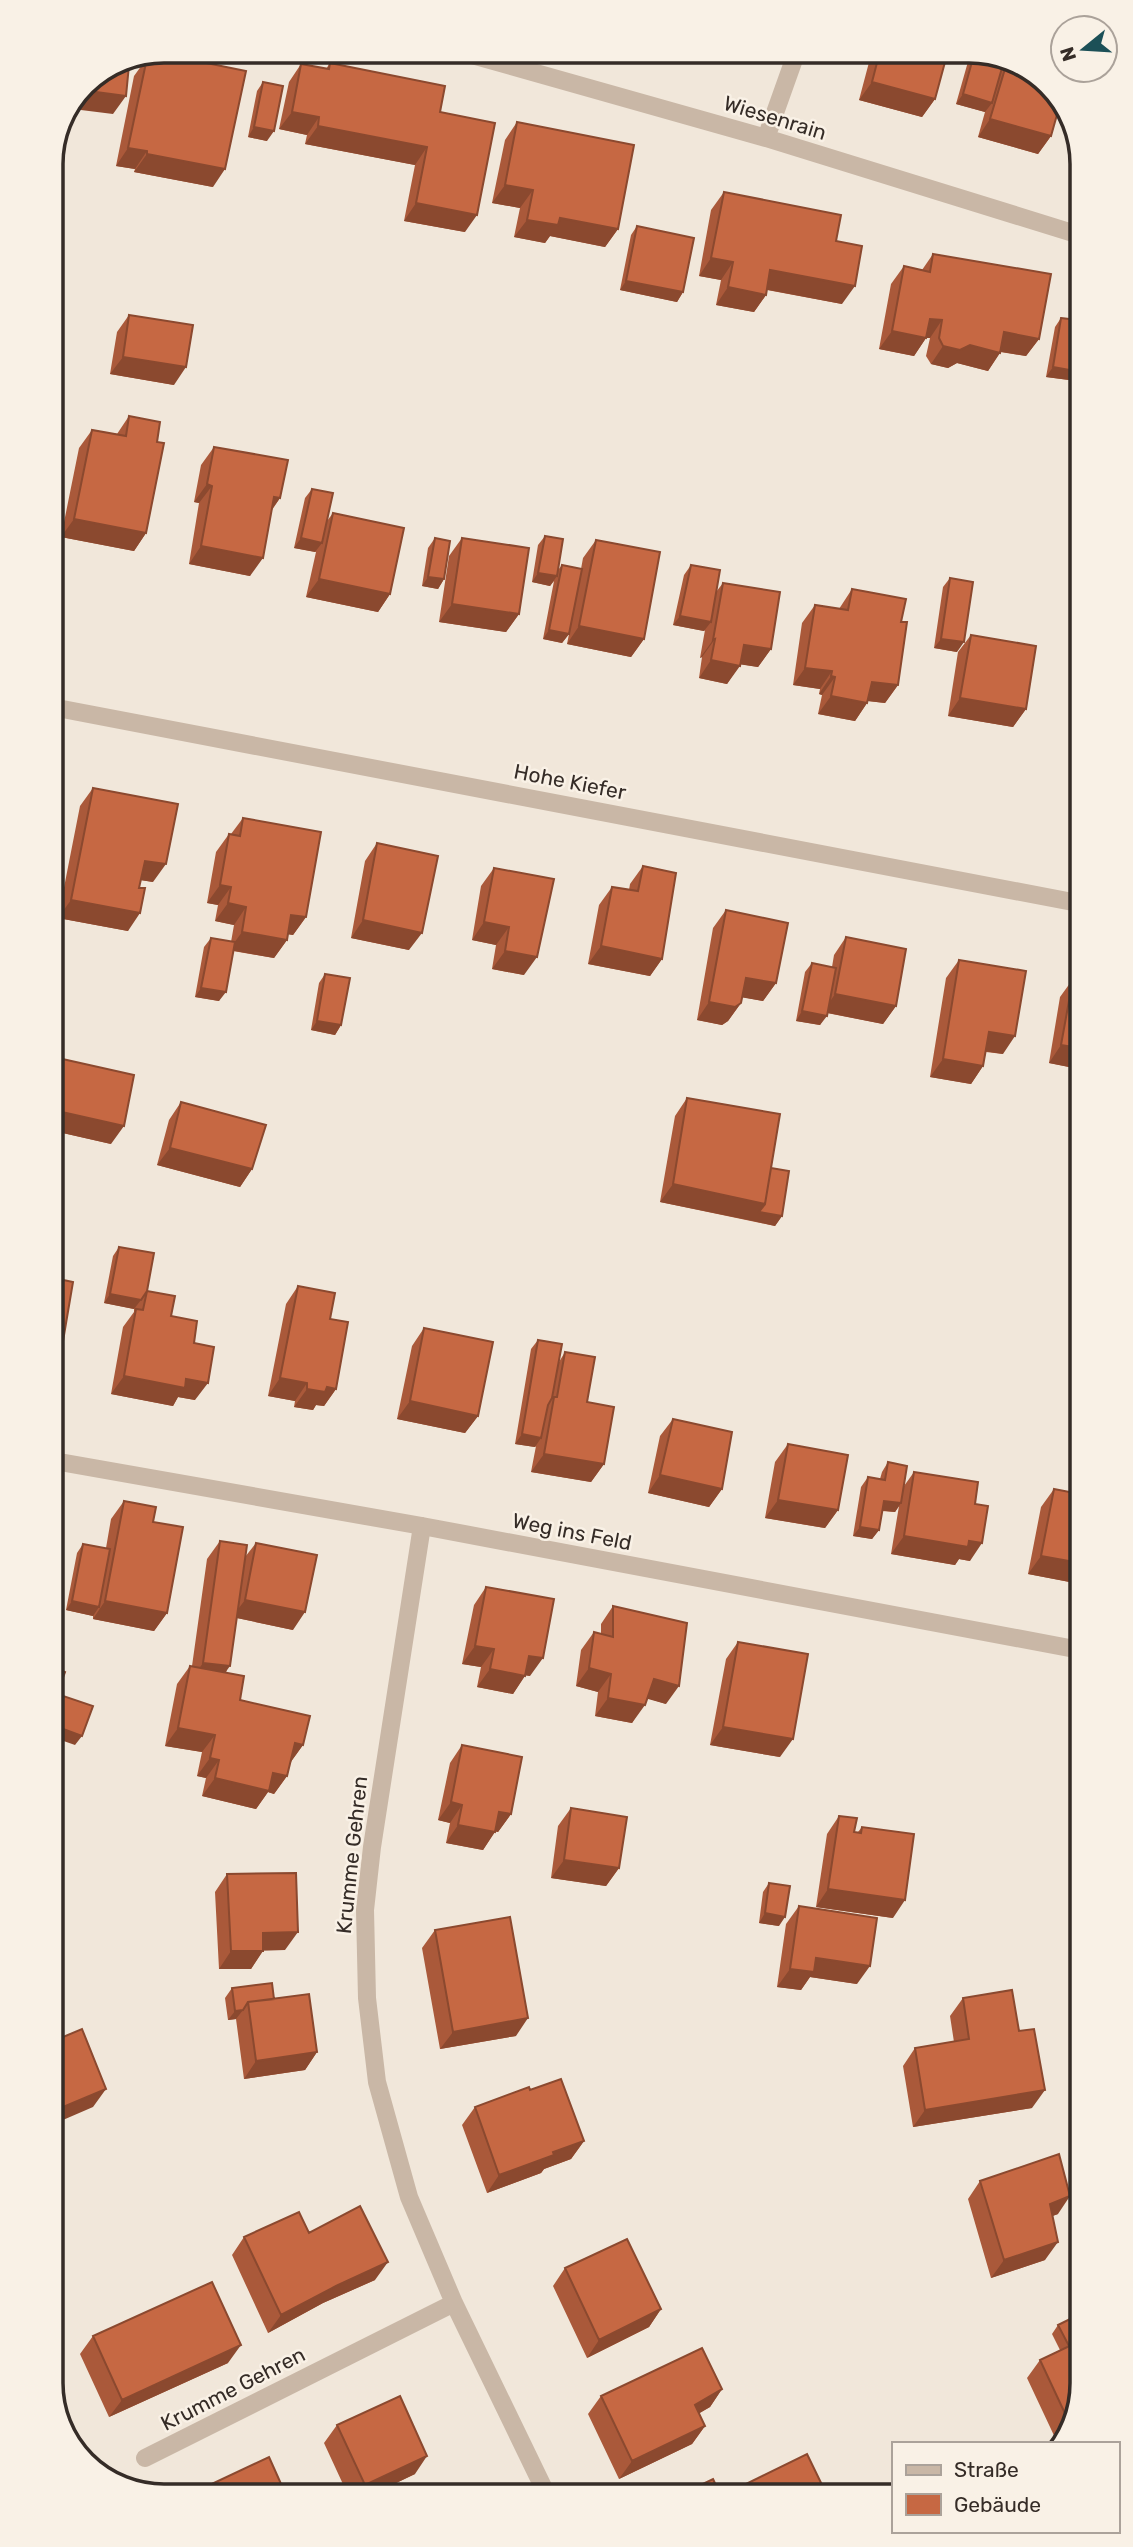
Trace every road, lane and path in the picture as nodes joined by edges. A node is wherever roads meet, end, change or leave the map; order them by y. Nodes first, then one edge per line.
1 (500, 63) edge
2 (793, 63) edge
3 (766, 138) junction
4 (1070, 232) edge
5 (63, 709) edge
6 (1070, 901) edge
7 (63, 1463) edge
8 (422, 1526) junction
9 (1070, 1648) edge
10 (454, 2303) junction
11 (145, 2458) dead end
12 (542, 2484) edge

1 - 3 street, Wiesenrain
2 - 3 street
3 - 4 street, Wiesenrain
5 - 6 street, Hohe Kiefer
7 - 8 street, Weg ins Feld
8 - 9 street, Weg ins Feld
8 - 10 street, Krumme Gehren
10 - 11 street, Krumme Gehren
10 - 12 street, Krumme Gehren

